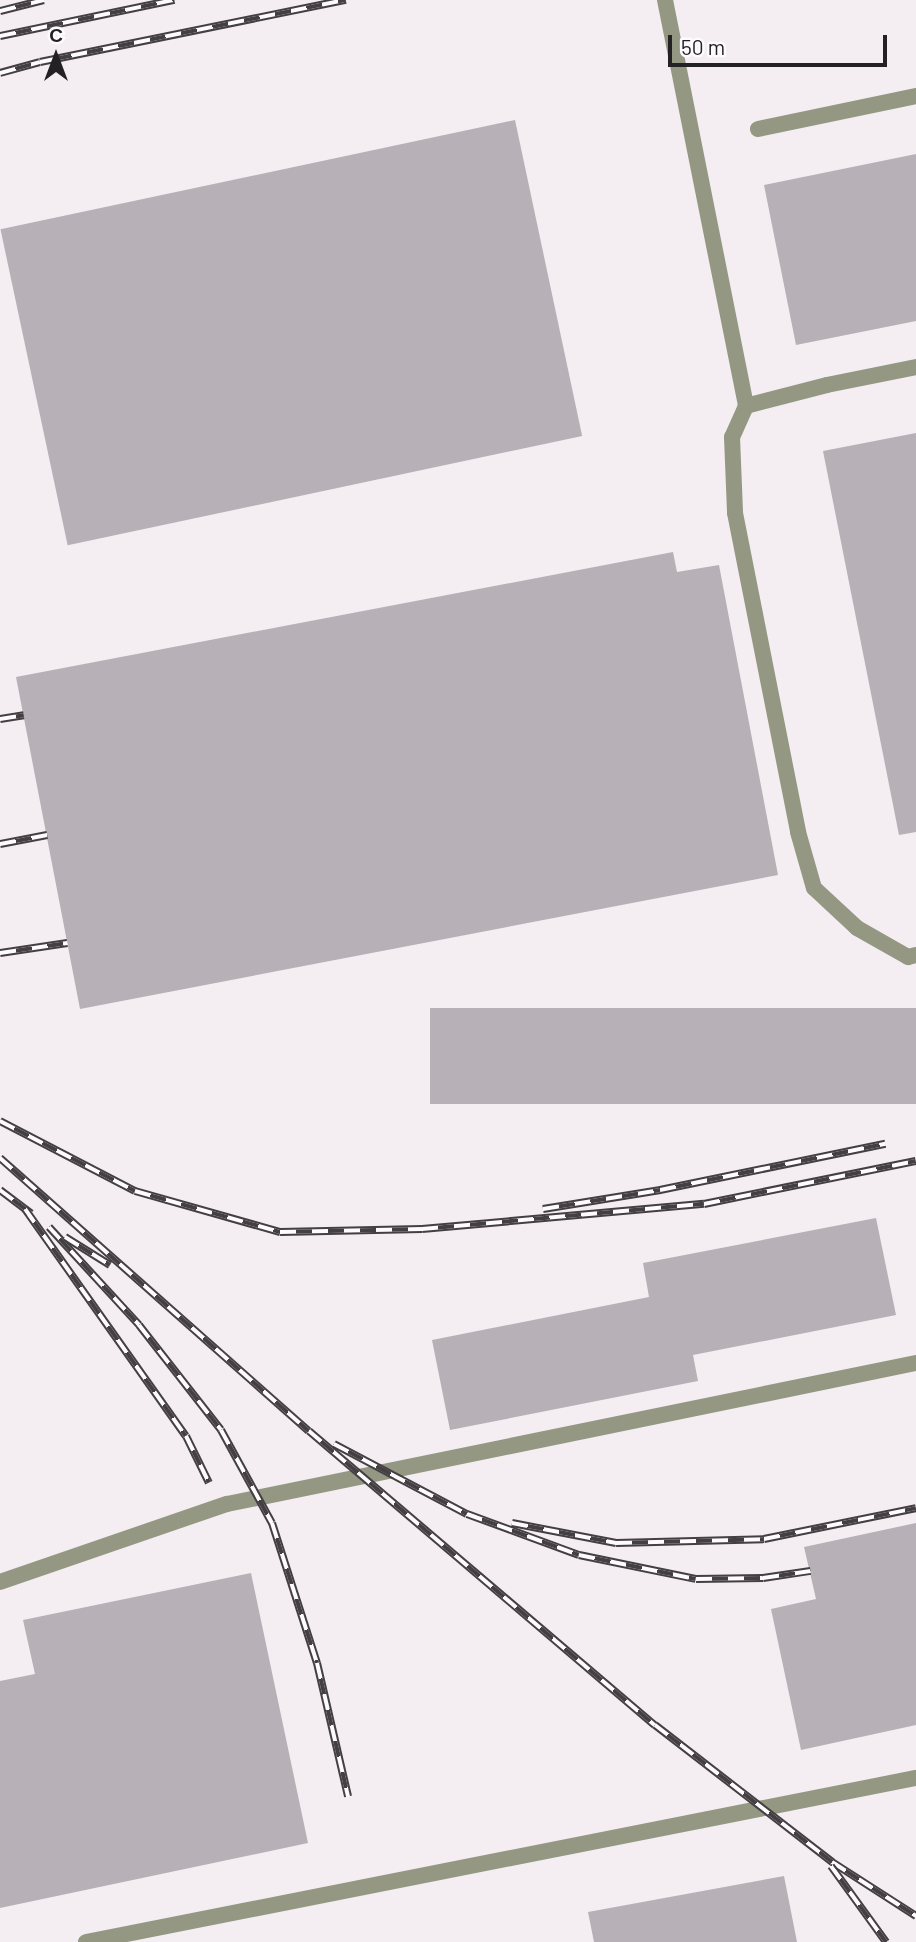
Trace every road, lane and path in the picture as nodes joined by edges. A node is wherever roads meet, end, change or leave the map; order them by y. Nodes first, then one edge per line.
1 (665, 0) edge
2 (916, 96) edge
3 (758, 129) dead end
4 (916, 368) edge
5 (747, 406) junction
6 (916, 955) edge
7 (916, 1363) edge
8 (0, 1582) edge
9 (916, 1778) edge
10 (86, 1942) edge

1 - 5 lane
2 - 3 lane
4 - 5 lane
5 - 6 lane
7 - 8 lane
9 - 10 lane

